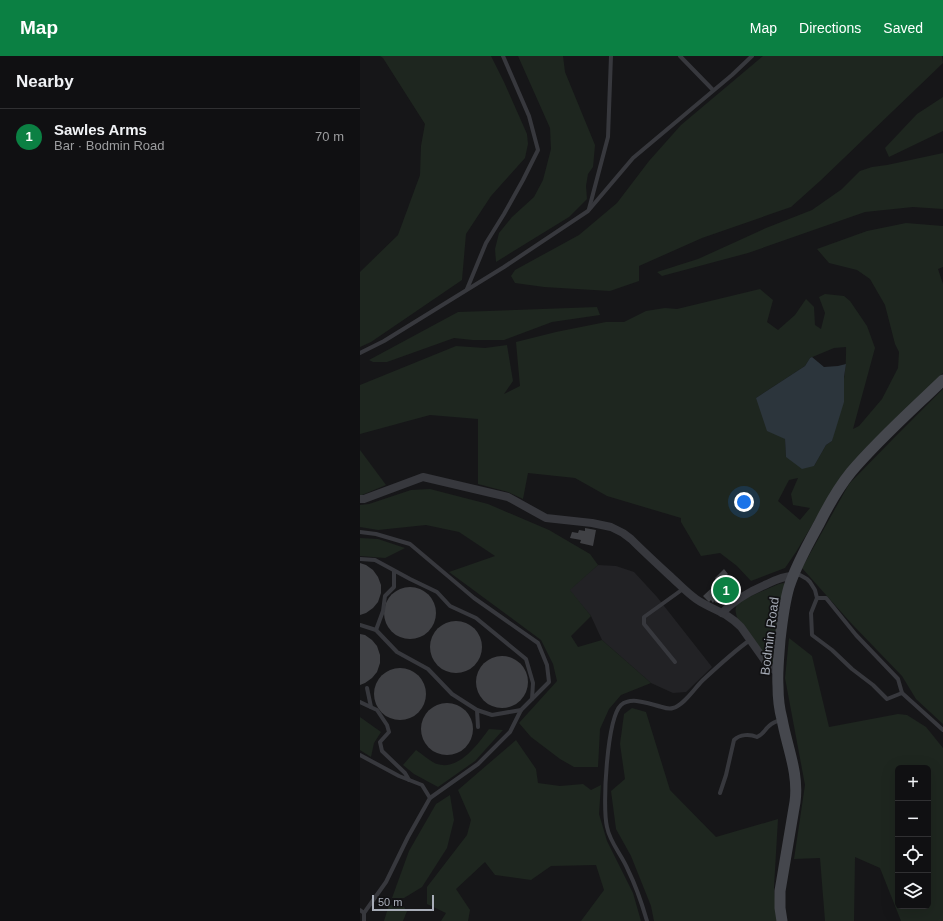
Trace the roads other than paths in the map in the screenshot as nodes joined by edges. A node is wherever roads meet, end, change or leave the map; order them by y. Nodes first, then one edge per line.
1 (503, 56) edge
2 (610, 56) edge
3 (680, 56) edge
4 (752, 56) edge
5 (713, 90) junction
6 (588, 211) junction
7 (467, 289) junction
8 (360, 353) edge
9 (943, 380) edge
10 (360, 499) edge
11 (360, 532) edge
12 (360, 559) edge
13 (394, 571) junction
14 (793, 576) junction
15 (683, 588) junction
16 (817, 598) junction
17 (722, 612) junction
18 (360, 625) edge
19 (376, 630) junction
20 (750, 640) junction
21 (675, 662) dead end
22 (778, 673) junction
23 (367, 688) dead end
24 (902, 693) junction
25 (532, 699) junction
26 (360, 702) edge
27 (371, 707) junction
28 (477, 710) junction
29 (521, 710) junction
30 (782, 719) junction
31 (478, 727) dead end
32 (943, 730) edge
33 (360, 756) edge
34 (409, 780) junction
35 (720, 793) dead end
36 (430, 798) junction
37 (360, 910) edge
38 (364, 913) junction
39 (364, 921) edge
40 (646, 921) edge
41 (782, 921) edge

1 - 7 lane
2 - 6 lane
3 - 5 lane
4 - 5 lane
5 - 6 lane
6 - 7 lane
7 - 8 lane
9 - 14 main road, Bodmin Road
10 - 15 street
11 - 25 lane
12 - 13 lane
13 - 19 lane
13 - 25 lane
14 - 16 lane
14 - 17 street
14 - 22 main road, Bodmin Road
15 - 17 street
15 - 21 lane
16 - 24 lane
16 - 24 lane
17 - 20 street
18 - 19 lane
19 - 28 lane
20 - 22 street
20 - 40 lane
22 - 30 main road, Bodmin Road
23 - 27 lane
24 - 32 lane
25 - 29 lane
26 - 27 lane
27 - 34 lane
28 - 29 lane
28 - 31 lane
29 - 36 lane
30 - 35 lane
30 - 41 main road, Bodmin Road
33 - 34 lane
34 - 36 lane
36 - 38 lane
37 - 38 lane
38 - 39 lane

